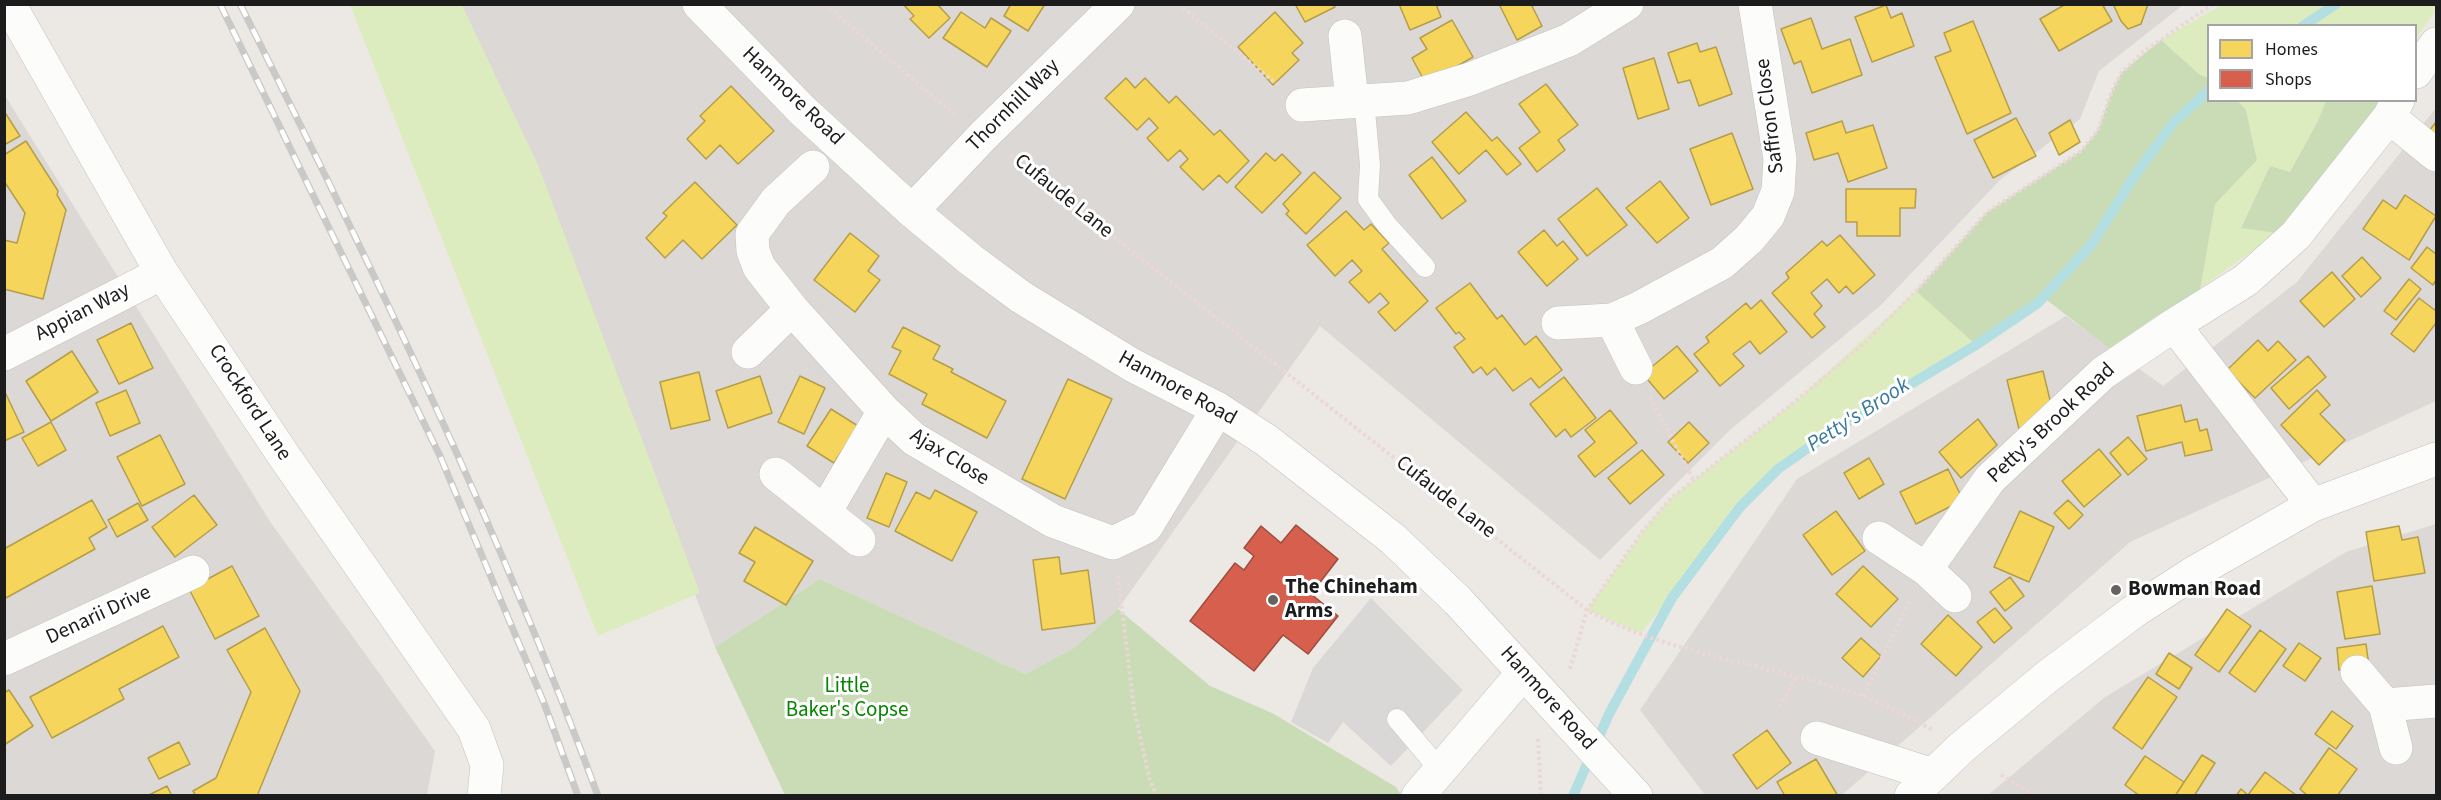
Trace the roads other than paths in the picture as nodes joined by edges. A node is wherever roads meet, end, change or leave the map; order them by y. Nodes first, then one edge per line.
1 (9, 4) edge
2 (699, 4) edge
3 (1118, 4) edge
4 (1755, 4) edge
5 (1617, 7) edge
6 (1345, 36) dead end
7 (2436, 44) edge
8 (2417, 69) edge
9 (1358, 100) junction
10 (1302, 105) road end
11 (2394, 109) edge
12 (2436, 155) edge
13 (813, 167) dead end
14 (912, 211) junction
15 (1425, 267) dead end
16 (162, 273) junction
17 (792, 309) junction
18 (1612, 320) junction
19 (1558, 322) dead end
20 (2174, 325) junction
21 (748, 352) dead end
22 (5, 354) edge
23 (1635, 368) road end
24 (1218, 409) junction
25 (885, 411) junction
26 (2436, 459) edge
27 (776, 474) dead end
28 (2313, 505) junction
29 (825, 512) junction
30 (1880, 538) dead end
31 (859, 540) dead end
32 (1926, 569) junction
33 (193, 572) dead end
34 (1954, 596) dead end
35 (4, 659) edge
36 (2357, 672) dead end
37 (1523, 673) junction
38 (2436, 701) edge
39 (2385, 705) junction
40 (1397, 719) dead end
41 (1817, 738) dead end
42 (2396, 748) dead end
43 (1440, 770) junction
44 (1922, 785) edge
45 (484, 795) edge
46 (1418, 795) edge
47 (1636, 795) edge

1 - 16 street, Crockford Lane
2 - 14 street, Hanmore Road
3 - 14 street, Thornhill Way
4 - 18 street, Saffron Close
5 - 9 street
6 - 9 street
7 - 8 street
9 - 10 street
9 - 15 lane
11 - 12 street, Petty's Brook Road
11 - 20 street, Petty's Brook Road
13 - 17 street, Ajax Close
14 - 24 street, Hanmore Road
16 - 22 street, Appian Way
16 - 45 street, Crockford Lane
17 - 21 street
17 - 25 street, Ajax Close
18 - 19 street, Saffron Close
18 - 23 street
20 - 28 street
20 - 32 street, Petty's Brook Road
24 - 25 street, Ajax Close
24 - 37 street, Hanmore Road
25 - 29 street
26 - 28 street
27 - 29 street
28 - 44 street
29 - 31 street
30 - 32 street
32 - 34 street
33 - 35 street, Denarii Drive
36 - 39 street
37 - 43 street
37 - 47 street, Hanmore Road
38 - 39 street
39 - 42 street
40 - 43 lane
41 - 44 street
43 - 46 street

